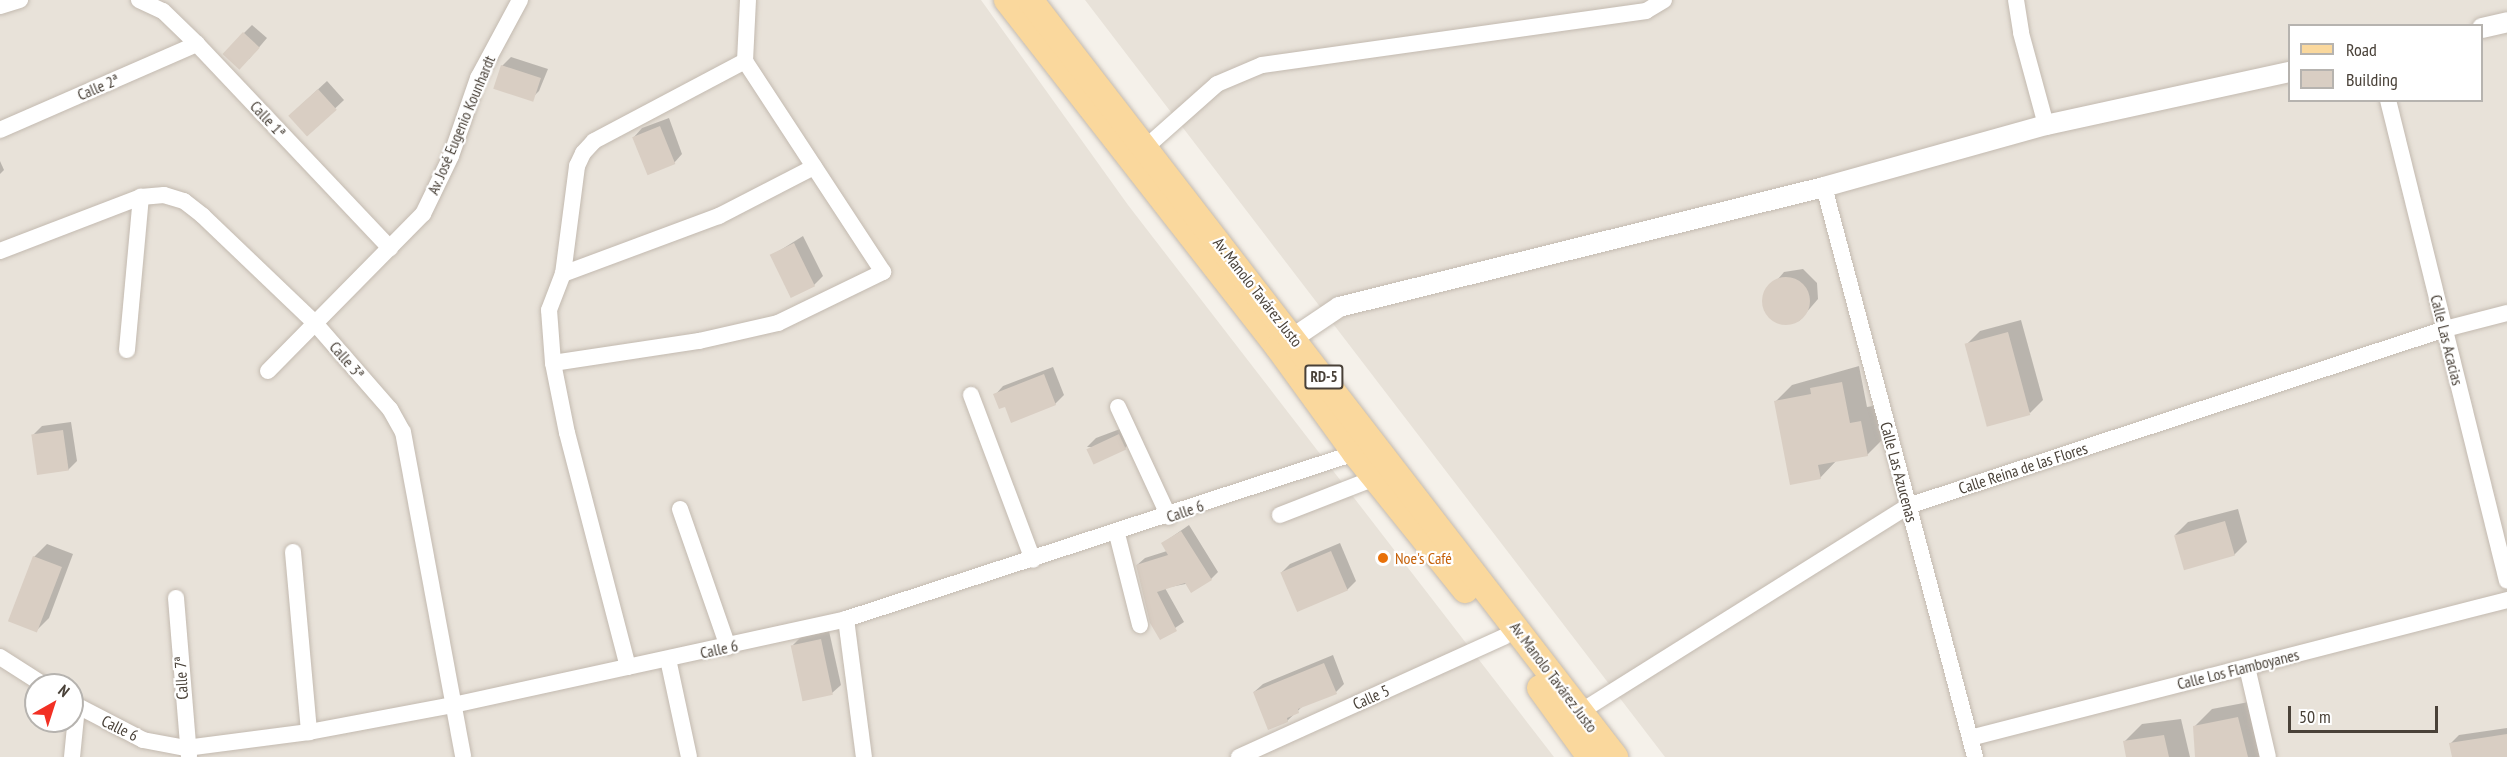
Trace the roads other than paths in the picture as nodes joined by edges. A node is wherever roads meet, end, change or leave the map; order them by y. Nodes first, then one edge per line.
1 (20, 0) edge
2 (139, 0) edge
3 (520, 0) edge
4 (748, 0) edge
5 (1007, 0) edge
6 (1030, 0) edge
7 (1664, 0) edge
8 (2016, 0) edge
9 (0, 6) edge
10 (2507, 22) edge
11 (2483, 28) edge
12 (197, 44) junction
13 (745, 61) junction
14 (2288, 72) edge
15 (2388, 102) edge
16 (2046, 125) junction
17 (0, 130) edge
18 (1145, 148) junction
19 (814, 167) junction
20 (1824, 187) junction
21 (141, 197) junction
22 (390, 248) junction
23 (0, 251) edge
24 (563, 274) junction
25 (2507, 313) edge
26 (314, 322) junction
27 (2445, 329) junction
28 (1286, 342) junction
29 (128, 350) dead end
30 (553, 363) junction
31 (268, 371) dead end
32 (971, 395) dead end
33 (1118, 407) dead end
34 (1355, 453) junction
35 (1375, 478) junction
36 (1908, 506) junction
37 (680, 509) dead end
38 (1280, 515) dead end
39 (1168, 517) junction
40 (1117, 534) junction
41 (293, 552) dead end
42 (1033, 560) junction
43 (2507, 580) edge
44 (177, 598) dead end
45 (2507, 600) edge
46 (846, 619) junction
47 (1140, 625) dead end
48 (1504, 637) junction
49 (728, 647) junction
50 (0, 657) edge
51 (668, 659) junction
52 (628, 667) junction
53 (2247, 667) junction
54 (25, 673) edge
55 (453, 705) junction
56 (84, 710) edge
57 (1580, 712) junction
58 (309, 732) junction
59 (73, 733) edge
60 (1970, 738) junction
61 (187, 753) edge
62 (72, 757) edge
63 (463, 757) edge
64 (689, 757) edge
65 (864, 757) edge
66 (1239, 757) edge
67 (1590, 757) edge
68 (1615, 757) edge
69 (1975, 757) edge
70 (2268, 757) edge

1 - 9 street
2 - 12 street, Calle 1ª
3 - 22 street, Av. José Eugenio Kounhardt
4 - 13 street
5 - 28 main road, Av. Manolo Tavárez Justo / RD-5
6 - 18 main road, Av. Manolo Tavárez Justo / RD-5
7 - 18 street
8 - 16 street
10 - 11 street
12 - 17 street, Calle 2ª
12 - 22 street, Calle 1ª
13 - 19 street
13 - 24 street
14 - 16 street
15 - 27 street, Calle Las Acacias
16 - 20 street
18 - 28 main road, Av. Manolo Tavárez Justo / RD-5
19 - 24 street
19 - 30 street
20 - 28 street
20 - 36 street, Calle Las Azucenas
21 - 23 street, Calle 3ª
21 - 26 street, Calle 3ª
21 - 29 street
22 - 26 street, Av. José Eugenio Kounhardt
24 - 30 street
25 - 27 street, Calle Reina de las Flores
26 - 31 street, Av. José Eugenio Kounhardt
26 - 55 street, Calle 3ª
27 - 36 street, Calle Reina de las Flores
27 - 43 street, Calle Las Acacias
28 - 34 main road, Av. Manolo Tavárez Justo / RD-5
28 - 57 main road, Av. Manolo Tavárez Justo / RD-5
30 - 52 street
32 - 42 street
33 - 39 street
34 - 35 main road, Av. Manolo Tavárez Justo / RD-5
34 - 39 street, Calle 6
35 - 38 street
35 - 48 main road, Av. Manolo Tavárez Justo / RD-5
36 - 57 street, Calle Reina de las Flores
36 - 60 street, Calle Las Azucenas
37 - 49 street
39 - 40 street, Calle 6
40 - 42 street, Calle 6
40 - 47 street
41 - 58 street
42 - 46 street, Calle 6
44 - 61 street, Calle 7ª
45 - 53 street, Calle Los Flamboyanes
46 - 49 street, Calle 6
46 - 65 street
48 - 66 street, Calle 5
48 - 67 main road, Av. Manolo Tavárez Justo / RD-5
49 - 51 street, Calle 6
50 - 54 street
51 - 52 street, Calle 6
51 - 64 street
52 - 55 street, Calle 6
53 - 60 street, Calle Los Flamboyanes
53 - 70 street
55 - 58 street, Calle 6
55 - 63 street, Calle 3ª
56 - 61 street, Calle 6
57 - 68 main road, Av. Manolo Tavárez Justo / RD-5
58 - 61 street, Calle 6
59 - 62 street
60 - 69 street, Calle Las Azucenas

